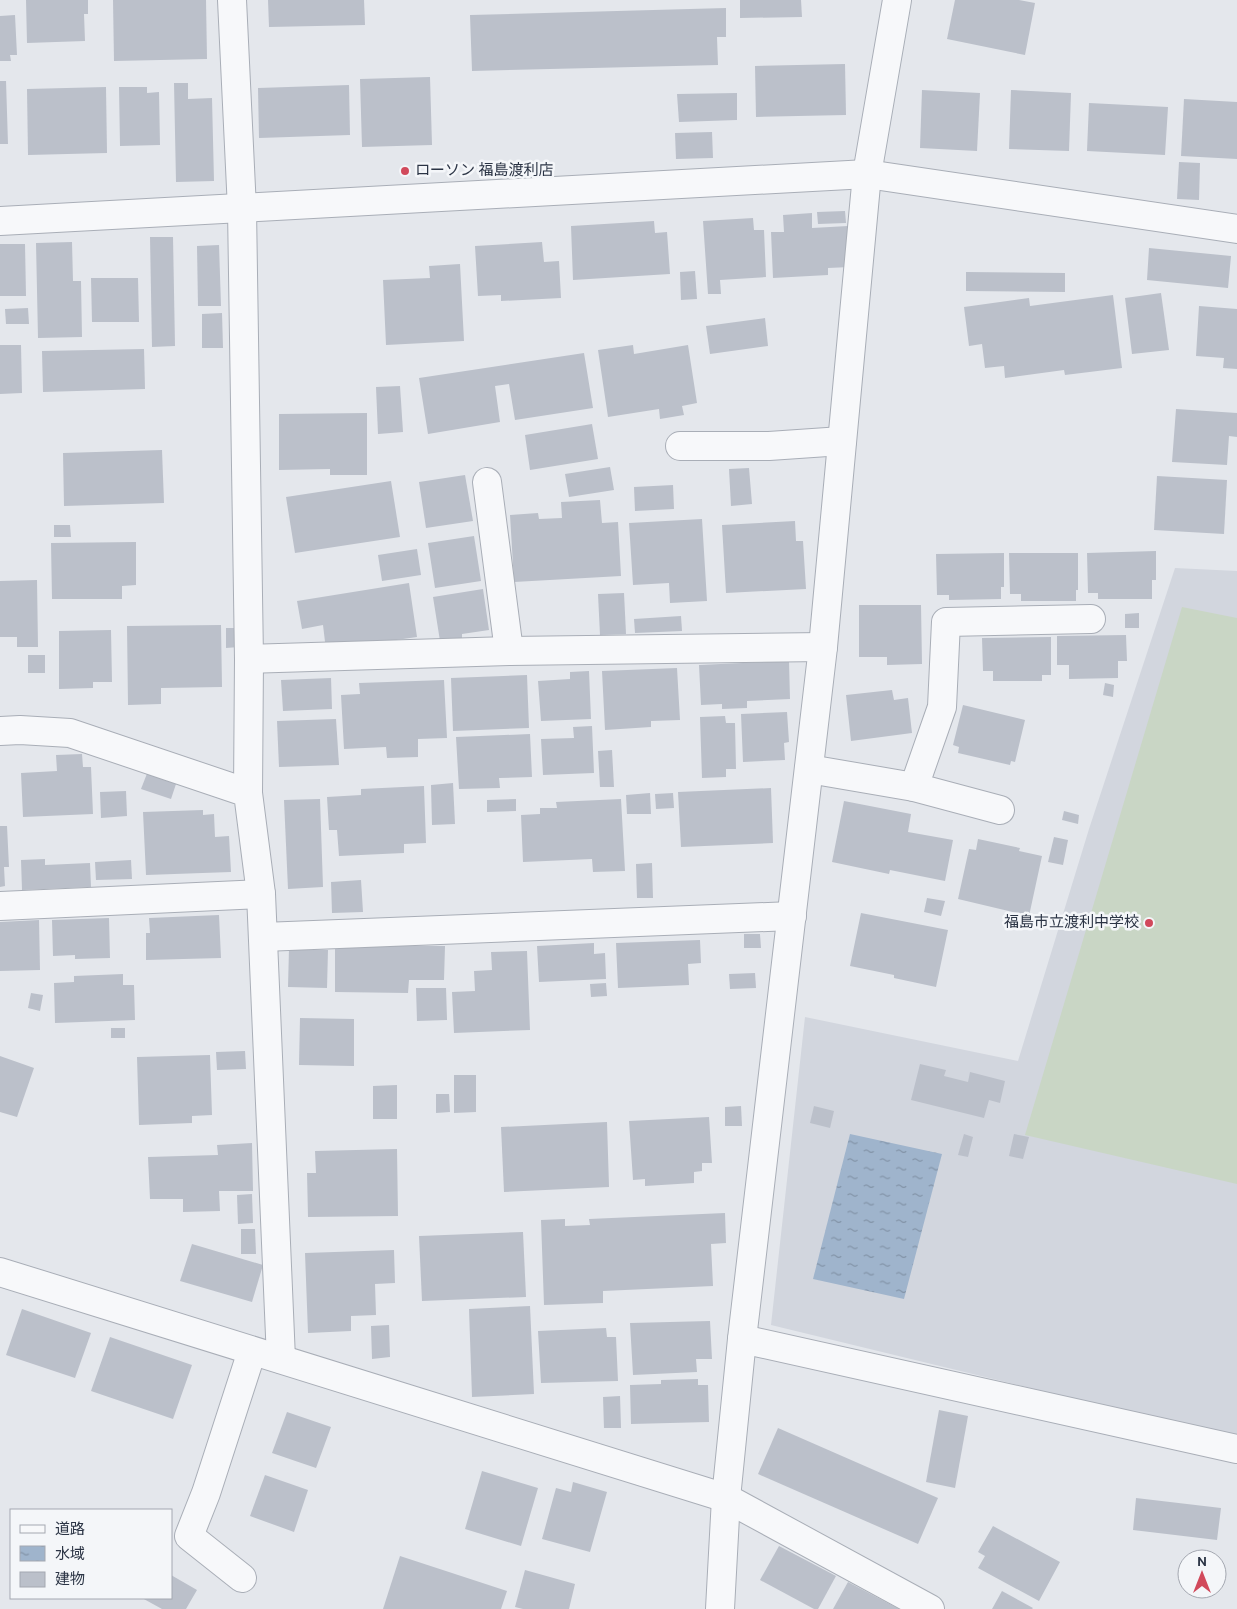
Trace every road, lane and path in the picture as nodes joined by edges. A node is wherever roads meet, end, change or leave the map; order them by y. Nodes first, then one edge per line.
1 (232, 0) edge
2 (898, 0) edge
3 (867, 174) junction
4 (242, 209) junction
5 (0, 221) edge
6 (1237, 229) edge
7 (842, 441) junction
8 (680, 446) dead end
9 (487, 482) dead end
10 (1091, 619) dead end
11 (824, 647) junction
12 (509, 651) junction
13 (249, 659) junction
14 (0, 731) edge
15 (809, 769) junction
16 (914, 787) junction
17 (248, 792) junction
18 (1000, 810) dead end
19 (261, 894) junction
20 (0, 906) edge
21 (792, 916) junction
22 (263, 937) junction
23 (0, 1272) edge
24 (742, 1338) junction
25 (252, 1351) junction
26 (282, 1359) junction
27 (1237, 1449) edge
28 (726, 1498) junction
29 (242, 1578) dead end
30 (720, 1609) edge
31 (930, 1609) edge

1 - 4 street
2 - 3 street
3 - 4 street
3 - 6 street
3 - 7 street
4 - 5 street
4 - 13 street
7 - 8 street
7 - 11 street
9 - 12 street
10 - 16 street
11 - 12 street
11 - 15 street
12 - 13 street
13 - 17 street
14 - 17 street
15 - 16 street
15 - 21 street
16 - 18 street
17 - 19 street
19 - 20 street
19 - 22 street
21 - 22 street
21 - 24 street
22 - 26 street
23 - 25 street
24 - 27 street
24 - 28 street
25 - 26 street
25 - 29 street
26 - 28 street
28 - 30 street
28 - 31 street

